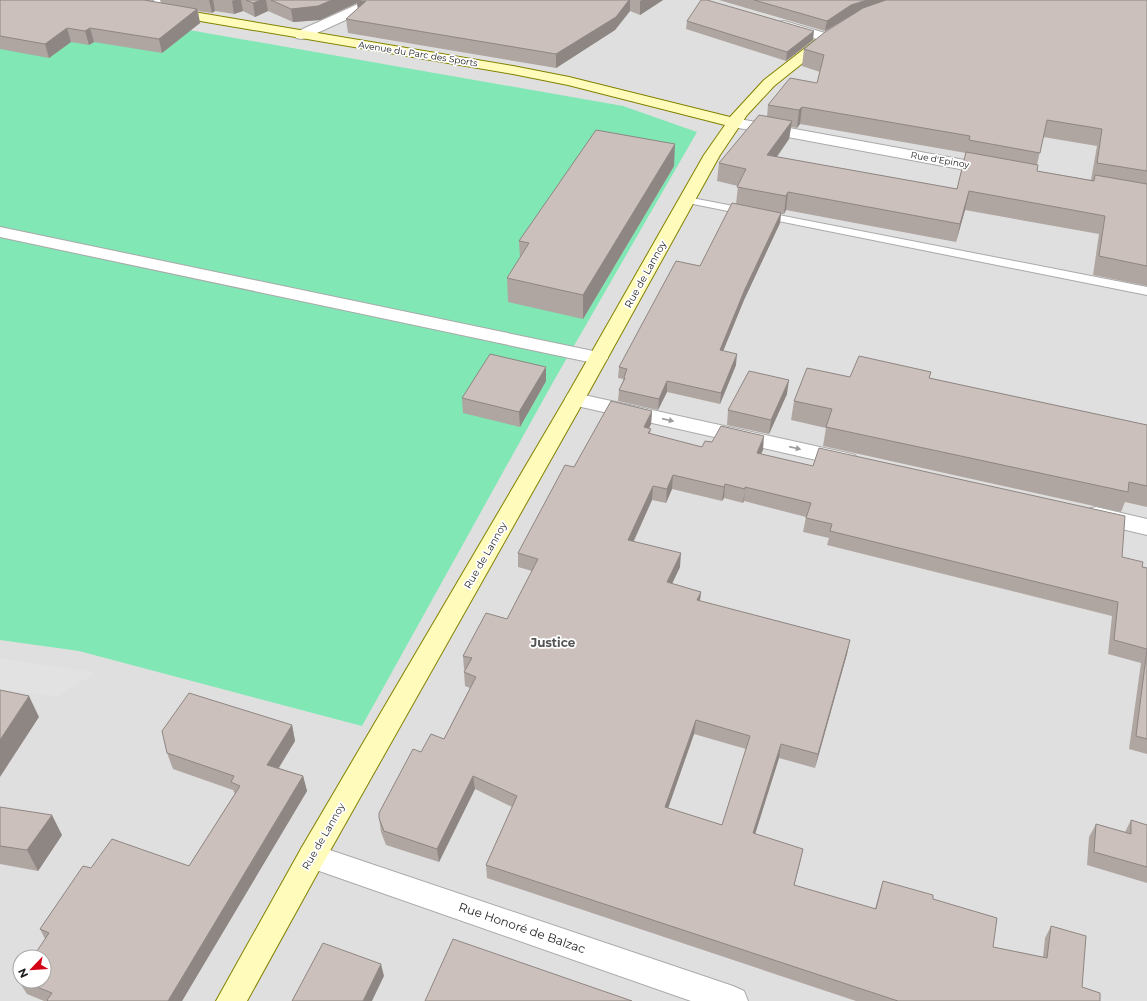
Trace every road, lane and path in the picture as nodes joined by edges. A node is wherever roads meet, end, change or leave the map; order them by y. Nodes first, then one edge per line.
1 (163, 0) edge
2 (378, 0) edge
3 (129, 5) edge
4 (144, 8) junction
5 (774, 22) edge
6 (301, 34) junction
7 (832, 35) joint
8 (738, 117) junction
9 (1007, 172) edge
10 (687, 200) junction
11 (0, 232) edge
12 (1147, 292) edge
13 (598, 358) junction
14 (575, 399) junction
15 (869, 465) edge
16 (1078, 511) edge
17 (1147, 527) edge
18 (312, 856) junction
19 (231, 1001) edge
20 (733, 1001) edge

1 - 4 lane
2 - 6 street
3 - 4 main road, Avenue du Parc des Sports
4 - 6 main road, Avenue du Parc des Sports
5 - 7 street
6 - 8 main road, Avenue du Parc des Sports
7 - 8 main road, Rue de Lannoy
8 - 9 street, Rue d'Epinoy
8 - 10 main road, Rue de Lannoy
10 - 12 lane
10 - 13 main road, Rue de Lannoy
11 - 13 street
13 - 14 main road, Rue de Lannoy
14 -> 15 street
14 - 18 main road, Rue de Lannoy
16 - 17 street
18 - 19 main road, Rue de Lannoy
18 - 20 street, Rue Honoré de Balzac

